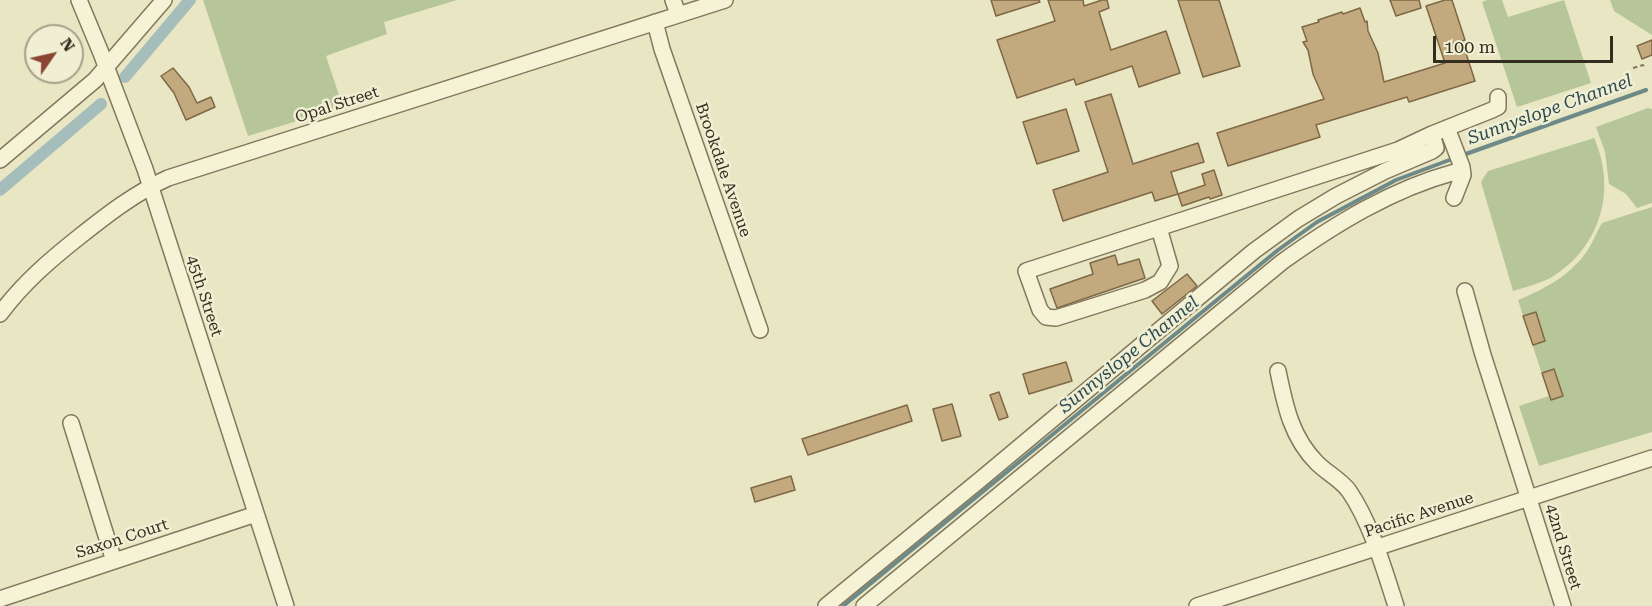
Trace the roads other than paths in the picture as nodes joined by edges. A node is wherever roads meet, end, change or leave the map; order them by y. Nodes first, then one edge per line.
1 (79, 0) edge
2 (164, 0) edge
3 (725, 0) edge
4 (676, 7) edge
5 (655, 22) junction
6 (107, 68) junction
7 (1498, 97) dead end
8 (1447, 128) junction
9 (1432, 134) junction
10 (0, 160) edge
11 (1458, 170) junction
12 (150, 187) junction
13 (1454, 198) dead end
14 (1159, 228) junction
15 (1465, 291) dead end
16 (0, 314) edge
17 (760, 330) dead end
18 (1278, 371) dead end
19 (71, 423) dead end
20 (1652, 458) edge
21 (1529, 498) junction
22 (256, 514) junction
23 (1376, 548) junction
24 (114, 561) junction
25 (0, 599) edge
26 (1227, 601) edge
27 (286, 606) edge
28 (826, 606) edge
29 (864, 606) edge
30 (1197, 606) edge
31 (1396, 606) edge
32 (1563, 606) edge

1 - 6 street, 45th Street
2 - 6 street
3 - 4 street, Opal Street
4 - 5 street, Opal Street
5 - 12 street, Opal Street
5 - 17 street, Brookdale Avenue
6 - 10 street
6 - 12 street, 45th Street
7 - 8 street
8 - 9 street
8 - 11 street
9 - 14 street
9 - 28 street
11 - 13 street
11 - 29 street
12 - 16 street, Opal Street
12 - 22 street, 45th Street
14 - 14 street
15 - 21 street, 42nd Street
18 - 23 street
19 - 24 street
20 - 21 street, Pacific Avenue
21 - 23 street, Pacific Avenue
21 - 32 street, 42nd Street
22 - 24 street, Saxon Court
22 - 27 street, 45th Street
23 - 26 street, Pacific Avenue
23 - 31 street
24 - 25 street, Saxon Court
26 - 30 street, Pacific Avenue

